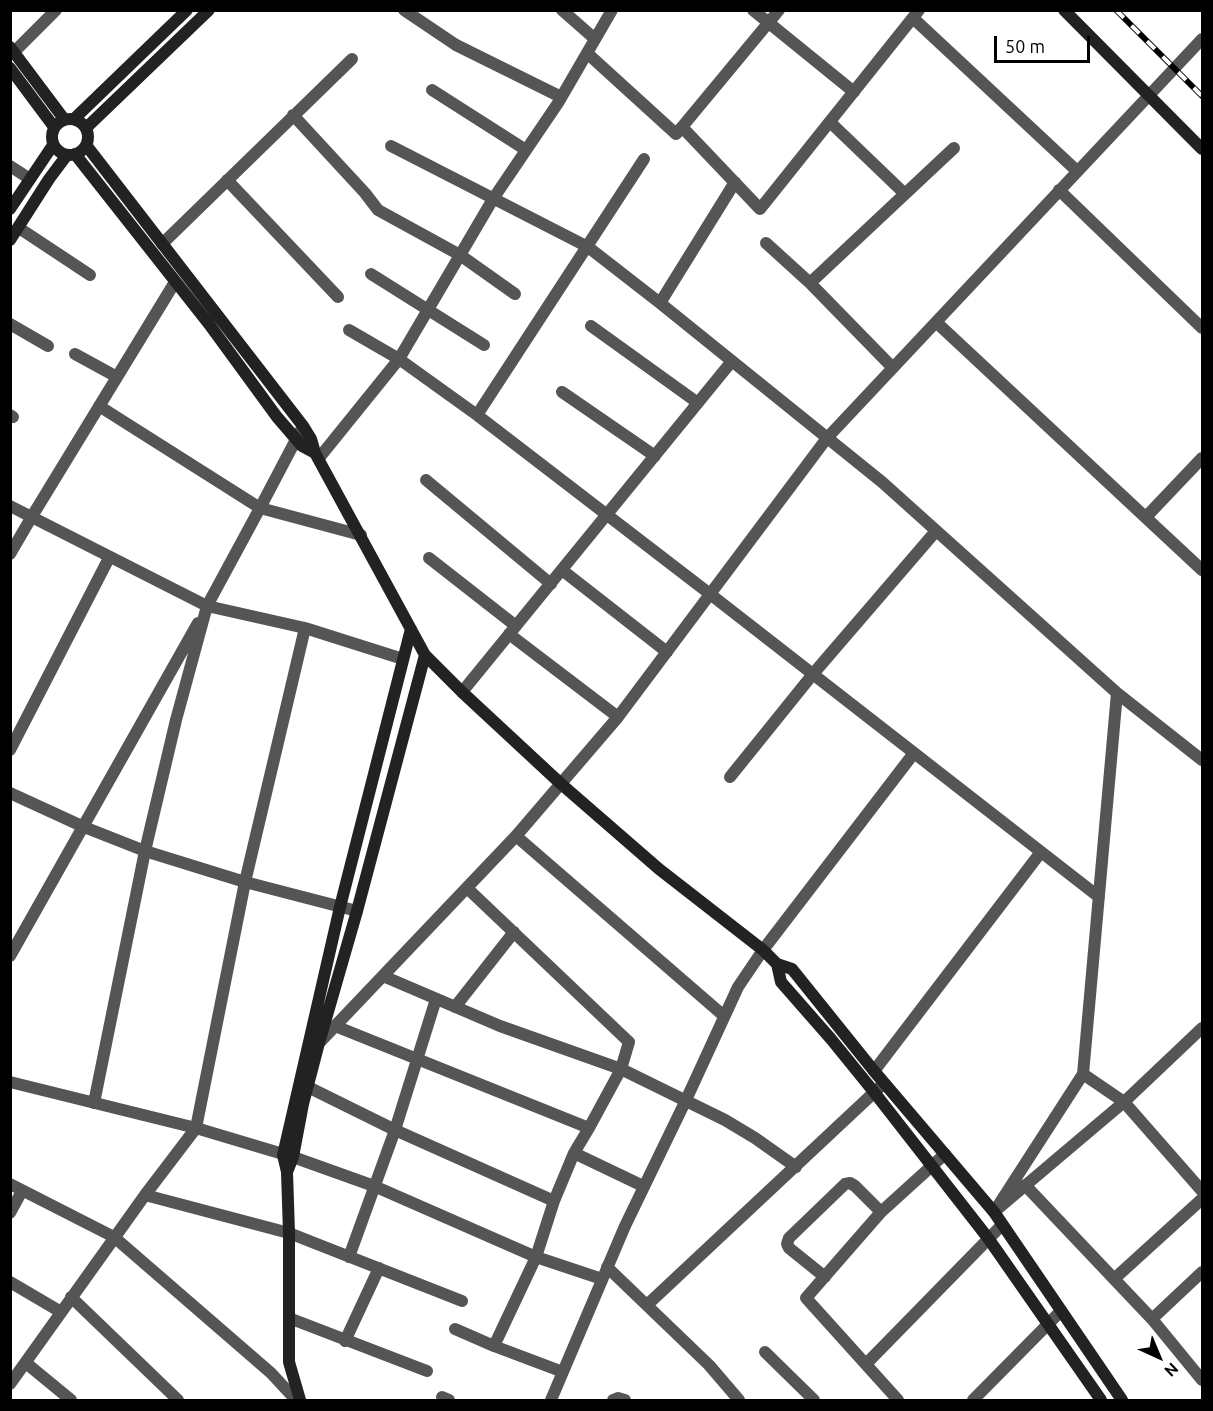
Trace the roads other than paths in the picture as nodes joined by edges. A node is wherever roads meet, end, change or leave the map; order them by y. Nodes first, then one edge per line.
1 (56, 10) edge
2 (187, 10) edge
3 (209, 10) edge
4 (404, 10) edge
5 (562, 10) edge
6 (612, 10) edge
7 (753, 10) edge
8 (779, 10) edge
9 (1064, 10) edge
10 (916, 14) edge
11 (769, 22) junction
12 (595, 39) junction
13 (1203, 39) edge
14 (12, 50) edge
15 (587, 53) junction
16 (352, 59) dead end
17 (10, 68) edge
18 (432, 90) dead end
19 (854, 92) junction
20 (1149, 95) junction
21 (561, 97) junction
22 (293, 115) junction
23 (64, 122) junction
24 (830, 122) junction
25 (682, 127) junction
26 (86, 128) junction
27 (53, 145) junction
28 (86, 145) junction
29 (391, 146) dead end
30 (954, 148) dead end
31 (1203, 149) edge
32 (526, 150) junction
33 (71, 155) junction
34 (644, 159) dead end
35 (10, 166) edge
36 (1077, 171) junction
37 (30, 179) junction
38 (227, 180) junction
39 (735, 182) junction
40 (1059, 190) junction
41 (905, 194) junction
42 (493, 199) junction
43 (10, 209) edge
44 (19, 228) junction
45 (10, 240) edge
46 (765, 243) dead end
47 (162, 244) junction
48 (588, 248) junction
49 (460, 255) junction
50 (371, 274) dead end
51 (90, 275) dead end
52 (175, 282) junction
53 (810, 283) junction
54 (515, 294) dead end
55 (338, 297) dead end
56 (660, 303) junction
57 (428, 309) junction
58 (936, 322) junction
59 (10, 324) edge
60 (591, 326) dead end
61 (1203, 328) edge
62 (349, 330) dead end
63 (484, 345) dead end
64 (48, 346) dead end
65 (75, 354) dead end
66 (399, 359) junction
67 (732, 362) junction
68 (892, 368) junction
69 (117, 377) junction
70 (562, 392) dead end
71 (698, 403) junction
72 (99, 406) junction
73 (477, 415) junction
74 (303, 426) junction
75 (827, 438) junction
76 (297, 439) junction
77 (317, 455) junction
78 (655, 456) junction
79 (1203, 458) edge
80 (426, 480) dead end
81 (10, 506) edge
82 (260, 508) junction
83 (607, 514) junction
84 (1146, 517) junction
85 (31, 518) junction
86 (936, 531) junction
87 (361, 535) junction
88 (10, 555) edge
89 (109, 558) junction
90 (429, 558) dead end
91 (562, 570) junction
92 (1203, 570) edge
93 (551, 584) junction
94 (710, 594) junction
95 (207, 606) junction
96 (305, 628) junction
97 (411, 629) junction
98 (513, 630) junction
99 (667, 652) junction
100 (425, 655) junction
101 (404, 659) junction
102 (813, 674) junction
103 (462, 693) junction
104 (1117, 693) junction
105 (618, 717) junction
106 (10, 750) edge
107 (914, 753) junction
108 (1203, 760) edge
109 (730, 777) dead end
110 (560, 783) junction
111 (10, 793) edge
112 (84, 827) junction
113 (516, 836) junction
114 (145, 851) junction
115 (1041, 852) junction
116 (245, 882) junction
117 (467, 888) junction
118 (1099, 897) junction
119 (340, 907) junction
120 (357, 910) junction
121 (514, 932) junction
122 (763, 950) junction
123 (10, 956) edge
124 (777, 964) junction
125 (383, 976) junction
126 (436, 999) junction
127 (455, 1007) junction
128 (724, 1016) junction
129 (335, 1026) junction
130 (1200, 1034) edge
131 (319, 1043) junction
132 (418, 1059) junction
133 (621, 1069) junction
134 (874, 1071) junction
135 (1083, 1074) junction
136 (10, 1082) edge
137 (884, 1083) junction
138 (308, 1087) junction
139 (874, 1092) junction
140 (686, 1100) junction
141 (1124, 1102) junction
142 (94, 1103) junction
143 (196, 1128) junction
144 (590, 1128) junction
145 (395, 1130) junction
146 (573, 1153) junction
147 (945, 1154) junction
148 (288, 1156) junction
149 (796, 1167) junction
150 (931, 1167) junction
151 (10, 1184) edge
152 (1025, 1185) junction
153 (374, 1186) junction
154 (644, 1186) junction
155 (22, 1191) junction
156 (1203, 1191) edge
157 (145, 1195) junction
158 (1203, 1199) edge
159 (555, 1201) junction
160 (881, 1212) junction
161 (994, 1212) junction
162 (10, 1213) edge
163 (1002, 1225) junction
164 (289, 1233) junction
165 (114, 1237) junction
166 (988, 1238) junction
167 (349, 1257) junction
168 (536, 1257) junction
169 (607, 1267) junction
170 (379, 1268) junction
171 (1203, 1272) edge
172 (825, 1277) junction
173 (602, 1279) junction
174 (1114, 1279) junction
175 (10, 1282) edge
176 (71, 1297) junction
177 (462, 1301) dead end
178 (647, 1305) junction
179 (1061, 1311) junction
180 (61, 1312) junction
181 (289, 1318) junction
182 (1152, 1320) junction
183 (1049, 1324) junction
184 (455, 1329) dead end
185 (345, 1341) junction
186 (494, 1346) junction
187 (765, 1352) dead end
188 (26, 1363) junction
189 (867, 1364) junction
190 (427, 1371) dead end
191 (563, 1372) junction
192 (1203, 1380) edge
193 (10, 1384) edge
194 (71, 1401) edge
195 (178, 1401) edge
196 (298, 1401) edge
197 (551, 1401) edge
198 (614, 1401) edge
199 (625, 1401) edge
200 (739, 1401) edge
201 (814, 1401) edge
202 (898, 1401) edge
203 (973, 1401) edge
204 (1101, 1401) edge
205 (1122, 1401) edge

1 - 14 street
2 - 23 street
3 - 26 street
4 - 21 street
5 - 12 street
6 - 12 street
7 - 11 street
8 - 11 street
9 - 20 street
10 - 19 street
10 - 36 street
11 - 19 street
11 - 25 street
12 - 15 street
13 - 20 street
14 - 23 street
15 - 21 street
15 - 25 street
16 - 22 street
17 - 23 street
18 - 32 street
19 - 24 street
20 - 31 street
20 - 36 street
21 - 32 street
22 - 38 street
22 - 49 street
23 - 26 street
23 - 27 street
24 - 39 street
24 - 41 street
25 - 39 street
26 - 28 street
27 - 33 street
27 - 37 street
28 - 33 street
28 - 47 street
29 - 42 street
30 - 41 street
32 - 42 street
33 - 44 street
33 - 52 street
34 - 48 street
35 - 37 street
36 - 40 street
37 - 43 street
38 - 47 street
38 - 55 street
39 - 56 street
40 - 58 street
40 - 61 street
41 - 53 street
42 - 48 street
42 - 49 street
44 - 45 street
44 - 51 street
46 - 53 street
47 - 74 street
48 - 56 street
48 - 73 street
49 - 54 street
49 - 57 street
50 - 57 street
52 - 69 street
52 - 76 street
53 - 68 street
56 - 67 street
57 - 63 street
57 - 66 street
58 - 68 street
58 - 84 street
59 - 64 street
60 - 71 street
62 - 66 street
65 - 69 street
66 - 73 street
66 - 77 street
67 - 71 street
67 - 75 street
68 - 75 street
69 - 72 street
70 - 78 street
71 - 78 street
72 - 82 street
72 - 85 street
73 - 83 street
74 - 76 street
74 - 77 street
75 - 86 street
75 - 94 street
76 - 77 street
76 - 82 street
77 - 87 street
78 - 83 street
79 - 84 street
80 - 93 street
81 - 85 street
82 - 87 street
82 - 95 street
83 - 91 street
83 - 94 street
84 - 92 street
85 - 88 street
85 - 89 street
86 - 102 street
86 - 104 street
87 - 97 street
89 - 95 street
89 - 106 street
90 - 98 street
91 - 93 street
91 - 99 street
93 - 98 street
94 - 99 street
94 - 102 street
95 - 96 street
95 - 112 street
95 - 114 street
96 - 101 street
96 - 116 street
97 - 100 street
97 - 101 street
98 - 103 street
98 - 105 street
99 - 105 street
100 - 103 street
100 - 120 street
101 - 119 street
102 - 107 street
102 - 109 street
103 - 110 street
104 - 108 street
104 - 118 street
105 - 110 street
107 - 115 street
107 - 122 street
110 - 113 street
110 - 122 street
111 - 112 street
112 - 114 street
112 - 123 street
113 - 117 street
113 - 128 street
114 - 116 street
114 - 142 street
115 - 118 street
115 - 134 street
116 - 119 street
116 - 143 street
117 - 121 street
117 - 125 street
118 - 135 street
119 - 120 street
119 - 148 street
120 - 131 street
121 - 127 street
121 - 133 street
122 - 124 street
122 - 128 street
124 - 134 street
124 - 139 street
125 - 126 street
125 - 129 street
126 - 127 street
126 - 132 street
127 - 133 street
128 - 140 street
129 - 131 street
129 - 132 street
130 - 141 street
131 - 138 street
132 - 144 street
132 - 145 street
133 - 140 street
133 - 144 street
134 - 137 street
135 - 141 street
135 - 161 street
136 - 142 street
137 - 139 street
137 - 147 street
138 - 145 street
138 - 148 street
139 - 149 street
139 - 150 street
140 - 149 street
140 - 154 street
141 - 152 street
141 - 156 street
142 - 143 street
143 - 148 street
143 - 157 street
144 - 146 street
145 - 153 street
145 - 159 street
146 - 154 street
146 - 159 street
147 - 150 street
147 - 161 street
148 - 153 street
148 - 164 street
149 - 178 street
150 - 160 street
150 - 166 street
151 - 155 street
152 - 161 street
152 - 174 street
153 - 167 street
153 - 168 street
154 - 169 street
155 - 162 street
155 - 165 street
157 - 164 street
157 - 165 street
158 - 174 street
159 - 168 street
160 - 172 street
160 - 172 street
161 - 163 street
163 - 166 street
163 - 179 street
164 - 167 street
164 - 181 street
165 - 176 street
165 - 196 street
166 - 183 street
166 - 189 street
167 - 170 street
168 - 173 street
168 - 186 street
169 - 173 street
169 - 178 street
170 - 177 street
170 - 185 street
171 - 182 street
172 - 189 street
173 - 191 street
174 - 182 street
175 - 180 street
176 - 180 street
176 - 195 street
178 - 200 street
179 - 183 street
179 - 205 street
180 - 188 street
181 - 185 street
181 - 196 street
182 - 192 street
183 - 203 street
183 - 204 street
184 - 186 street
185 - 190 street
186 - 191 street
187 - 201 street
188 - 193 street
188 - 194 street
189 - 202 street
191 - 197 street
198 - 199 street

